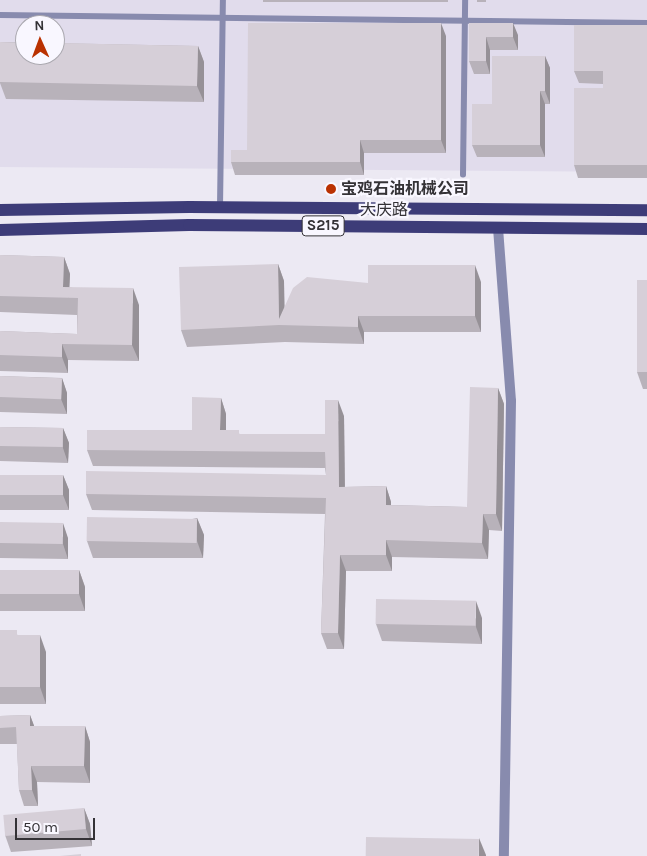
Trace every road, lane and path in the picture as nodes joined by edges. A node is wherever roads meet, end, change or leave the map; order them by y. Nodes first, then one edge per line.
1 (223, 0) edge
2 (465, 0) edge
3 (0, 15) edge
4 (223, 18) junction
5 (464, 20) junction
6 (647, 23) edge
7 (463, 175) dead end
8 (220, 207) junction
9 (0, 210) edge
10 (647, 210) edge
11 (498, 228) junction
12 (647, 229) edge
13 (0, 230) edge
14 (504, 856) edge

1 - 4 lane
2 - 5 lane
3 - 4 lane
4 - 5 lane
4 - 8 lane
5 - 6 lane
5 - 7 lane
8 - 9 main road, 大庆路 / S215
8 - 10 main road, 大庆路 / S215
11 - 12 main road, 大庆路 / S215
11 - 13 main road, 大庆路 / S215
11 - 14 street

